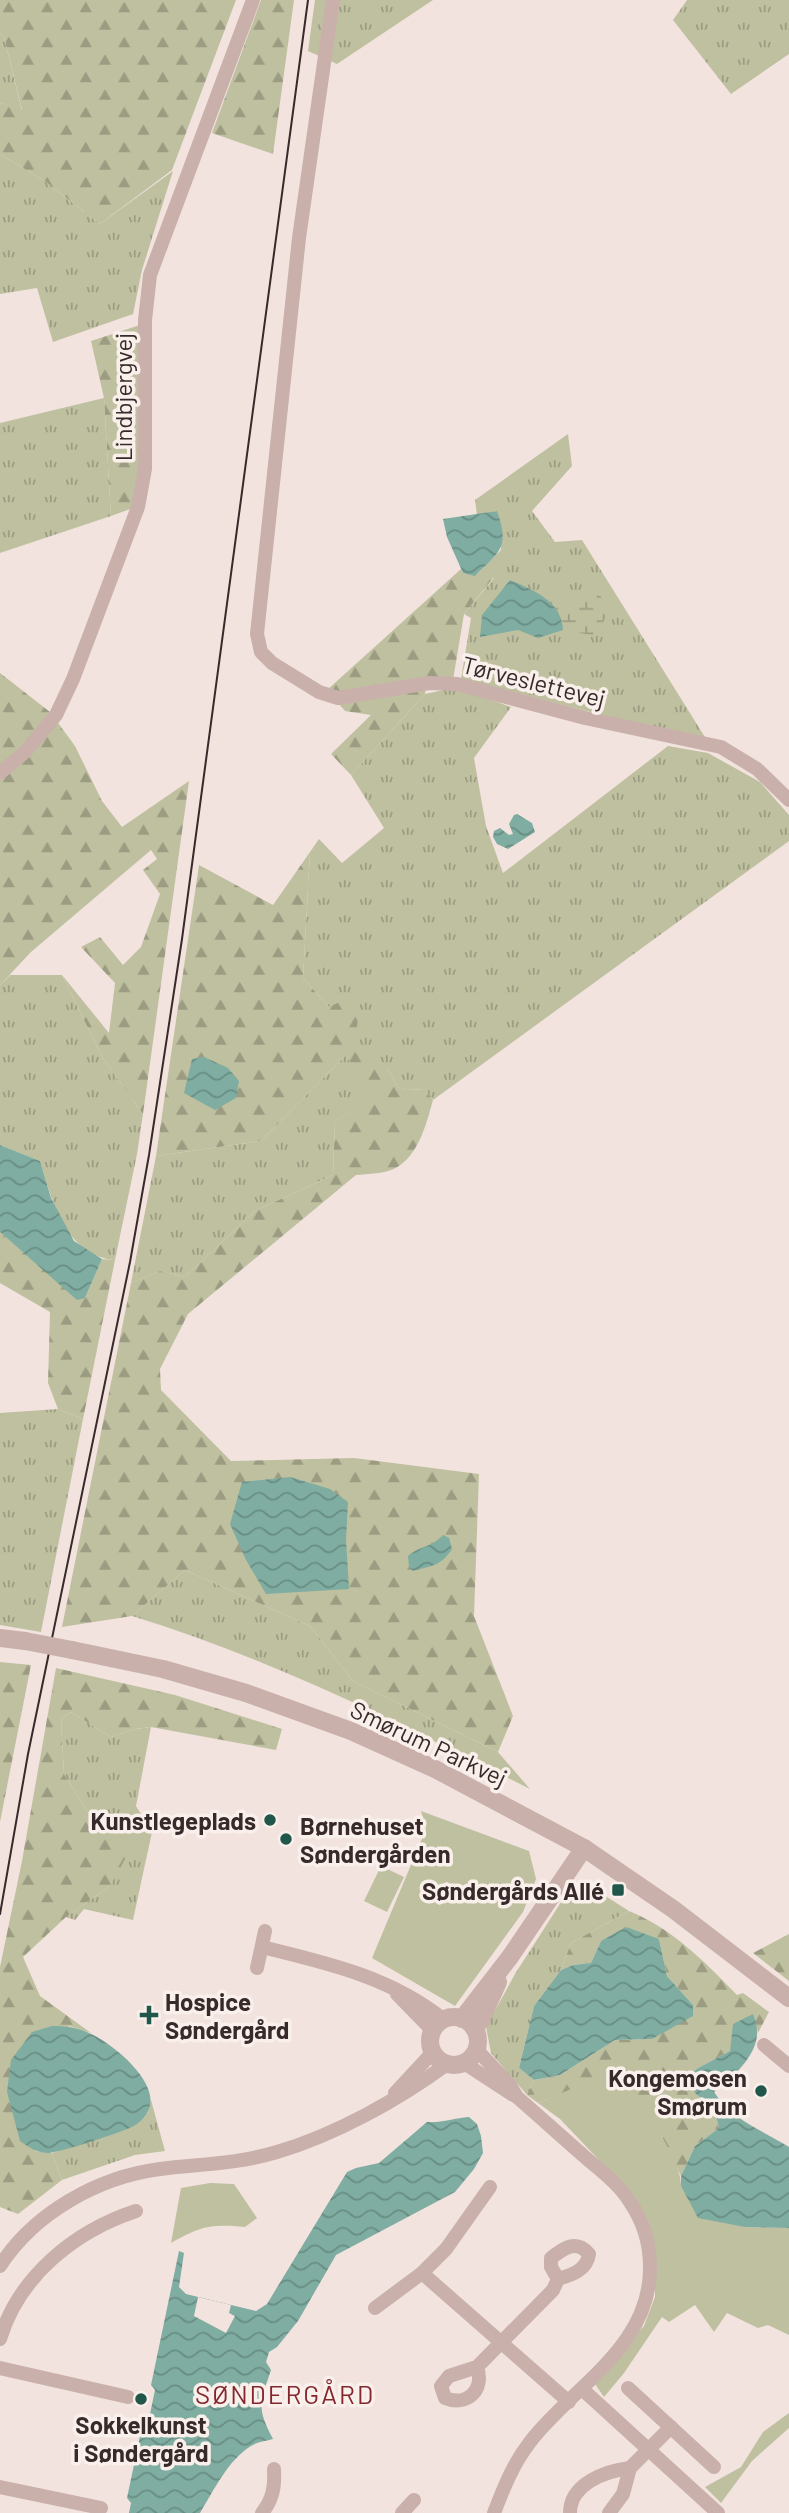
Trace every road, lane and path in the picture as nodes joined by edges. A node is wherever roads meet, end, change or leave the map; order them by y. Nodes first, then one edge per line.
1 (253, 0) edge
2 (332, 0) edge
3 (0, 773) edge
4 (789, 800) edge
5 (0, 1638) edge
6 (584, 1848) junction
7 (265, 1931) dead end
8 (262, 1947) junction
9 (257, 1968) dead end
10 (789, 1998) edge
11 (453, 2024) junction
12 (764, 2045) dead end
13 (477, 2049) junction
14 (448, 2059) junction
15 (789, 2066) edge
16 (517, 2097) junction
17 (490, 2187) dead end
18 (136, 2211) dead end
19 (0, 2266) edge
20 (422, 2273) junction
21 (558, 2279) dead end
22 (375, 2308) dead end
23 (0, 2339) edge
24 (503, 2343) junction
25 (477, 2367) dead end
26 (0, 2368) edge
27 (628, 2388) dead end
28 (582, 2389) junction
29 (128, 2397) dead end
30 (569, 2402) junction
31 (671, 2427) junction
32 (647, 2450) junction
33 (714, 2467) dead end
34 (630, 2468) junction
35 (274, 2469) dead end
36 (0, 2487) edge
37 (101, 2508) dead end
38 (262, 2513) edge
39 (494, 2513) edge
40 (570, 2513) edge
41 (609, 2513) edge
42 (718, 2513) edge

1 - 3 street, Lindbjergvej
2 - 4 street, Tørveslettevej
5 - 6 street, Smørum Parkvej, bridge
6 - 10 street, Smørum Parkvej
6 - 11 street
7 - 8 street
8 - 9 street
8 - 11 street
11 - 13 street
11 - 14 street
12 - 15 street
13 - 14 street
13 - 16 street
14 - 16 street
14 - 19 street
16 - 28 street
17 - 20 street
18 - 23 street
20 - 22 street
20 - 24 street
21 - 24 street
24 - 25 street
24 - 30 street
26 - 29 street
27 - 31 street
28 - 30 street
28 - 32 street
30 - 39 street
31 - 32 street
31 - 33 street
32 - 34 street
32 - 42 street
34 - 40 street
34 - 41 street
35 - 38 street
36 - 37 street

